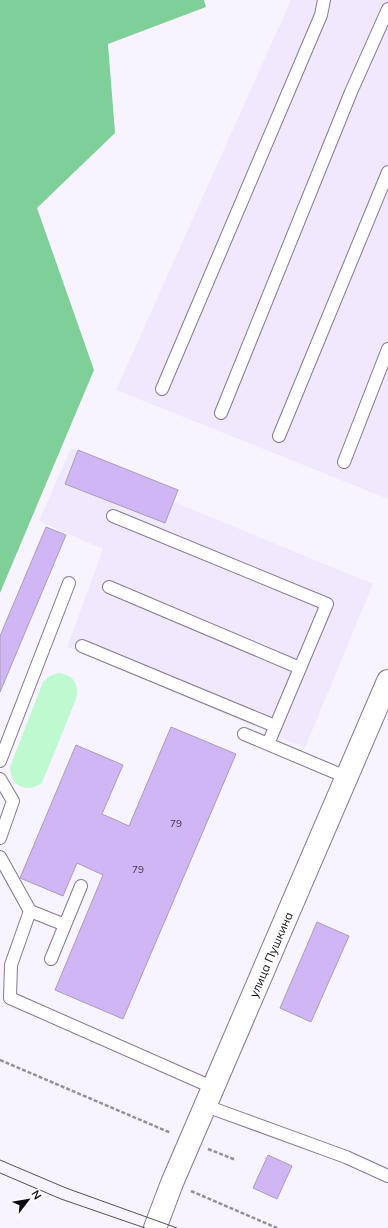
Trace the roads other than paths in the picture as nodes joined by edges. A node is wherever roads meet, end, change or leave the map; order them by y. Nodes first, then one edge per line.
1 (324, 0) edge
2 (388, 9) edge
3 (388, 172) edge
4 (388, 349) edge
5 (162, 389) dead end
6 (221, 413) dead end
7 (279, 436) dead end
8 (344, 462) dead end
9 (113, 516) dead end
10 (69, 583) dead end
11 (109, 587) dead end
12 (82, 646) dead end
13 (300, 668) junction
14 (388, 681) edge
15 (275, 726) junction
16 (244, 734) dead end
17 (268, 744) junction
18 (0, 761) edge
19 (346, 777) junction
20 (0, 779) edge
21 (0, 838) edge
22 (0, 857) edge
23 (81, 886) dead end
24 (30, 911) junction
25 (65, 925) junction
26 (51, 959) dead end
27 (210, 1097) junction
28 (388, 1176) edge
29 (155, 1228) edge

1 - 5 lane
2 - 6 lane
3 - 7 lane
4 - 8 lane
9 - 13 lane
10 - 18 lane
11 - 13 lane
12 - 15 lane
13 - 15 lane
14 - 19 main road, улица Пушкина
15 - 17 lane
16 - 17 lane
17 - 19 lane
19 - 27 main road, улица Пушкина
20 - 21 lane
22 - 24 lane
23 - 25 lane
24 - 25 lane
24 - 27 lane
25 - 26 lane
27 - 28 lane
27 - 29 main road, улица Пушкина

